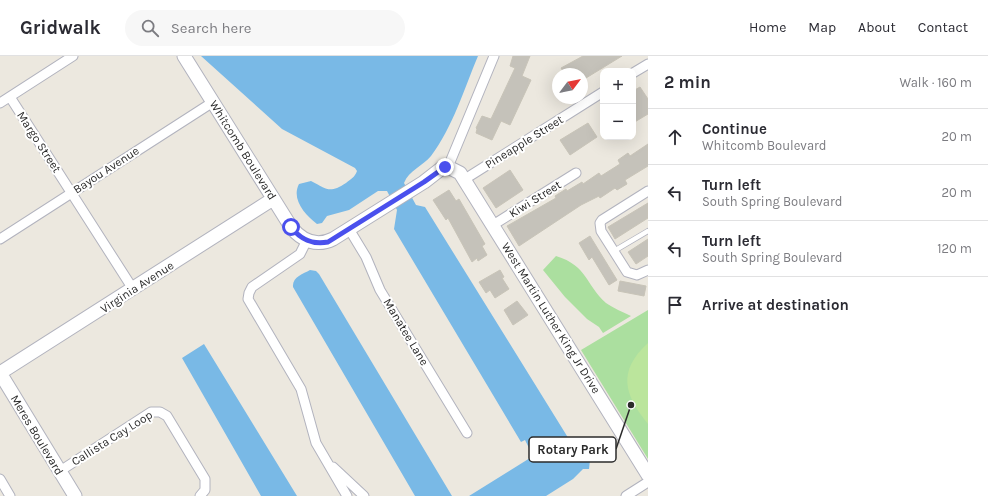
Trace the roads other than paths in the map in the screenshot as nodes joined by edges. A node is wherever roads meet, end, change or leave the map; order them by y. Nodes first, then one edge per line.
1 (73, 56) edge
2 (184, 56) edge
3 (494, 56) edge
4 (648, 64) edge
5 (636, 71) edge
6 (600, 94) edge
7 (10, 97) junction
8 (213, 102) junction
9 (0, 103) edge
10 (448, 167) junction
11 (576, 172) dead end
12 (465, 179) junction
13 (648, 191) edge
14 (71, 193) junction
15 (273, 199) junction
16 (493, 225) junction
17 (348, 229) junction
18 (648, 231) edge
19 (0, 238) edge
20 (307, 240) junction
21 (614, 252) junction
22 (648, 270) edge
23 (133, 289) junction
24 (0, 373) edge
25 (467, 433) dead end
26 (326, 460) junction
27 (60, 471) junction
28 (648, 475) edge
29 (0, 479) edge
30 (648, 482) edge
31 (10, 496) edge
32 (75, 496) edge
33 (200, 496) edge
34 (347, 496) edge
35 (364, 496) edge
36 (626, 496) edge

1 - 7 street
2 - 8 street, Whitcomb Boulevard
3 - 10 street
4 - 5 street
6 - 12 street, Pineapple Street
7 - 9 street
7 - 14 street, Margo Street
8 - 14 street, Bayou Avenue
8 - 15 street, Whitcomb Boulevard
10 - 12 street, West Martin Luther King Jr Drive
10 - 17 street
11 - 16 street, Kiwi Street
12 - 16 street, West Martin Luther King Jr Drive
13 - 21 street
14 - 19 street, Bayou Avenue
14 - 23 street, Margo Street
15 - 20 street, Whitcomb Boulevard
15 - 23 street, Virginia Avenue
16 - 28 street, West Martin Luther King Jr Drive
17 - 20 street
17 - 25 street, Manatee Lane
18 - 21 lane
20 - 26 street
21 - 22 street
23 - 24 street, Virginia Avenue
24 - 27 street, Meres Boulevard
26 - 34 street
26 - 35 street
27 - 32 street, Meres Boulevard
27 - 33 street, Callista Cay Loop
29 - 31 street
30 - 36 street

